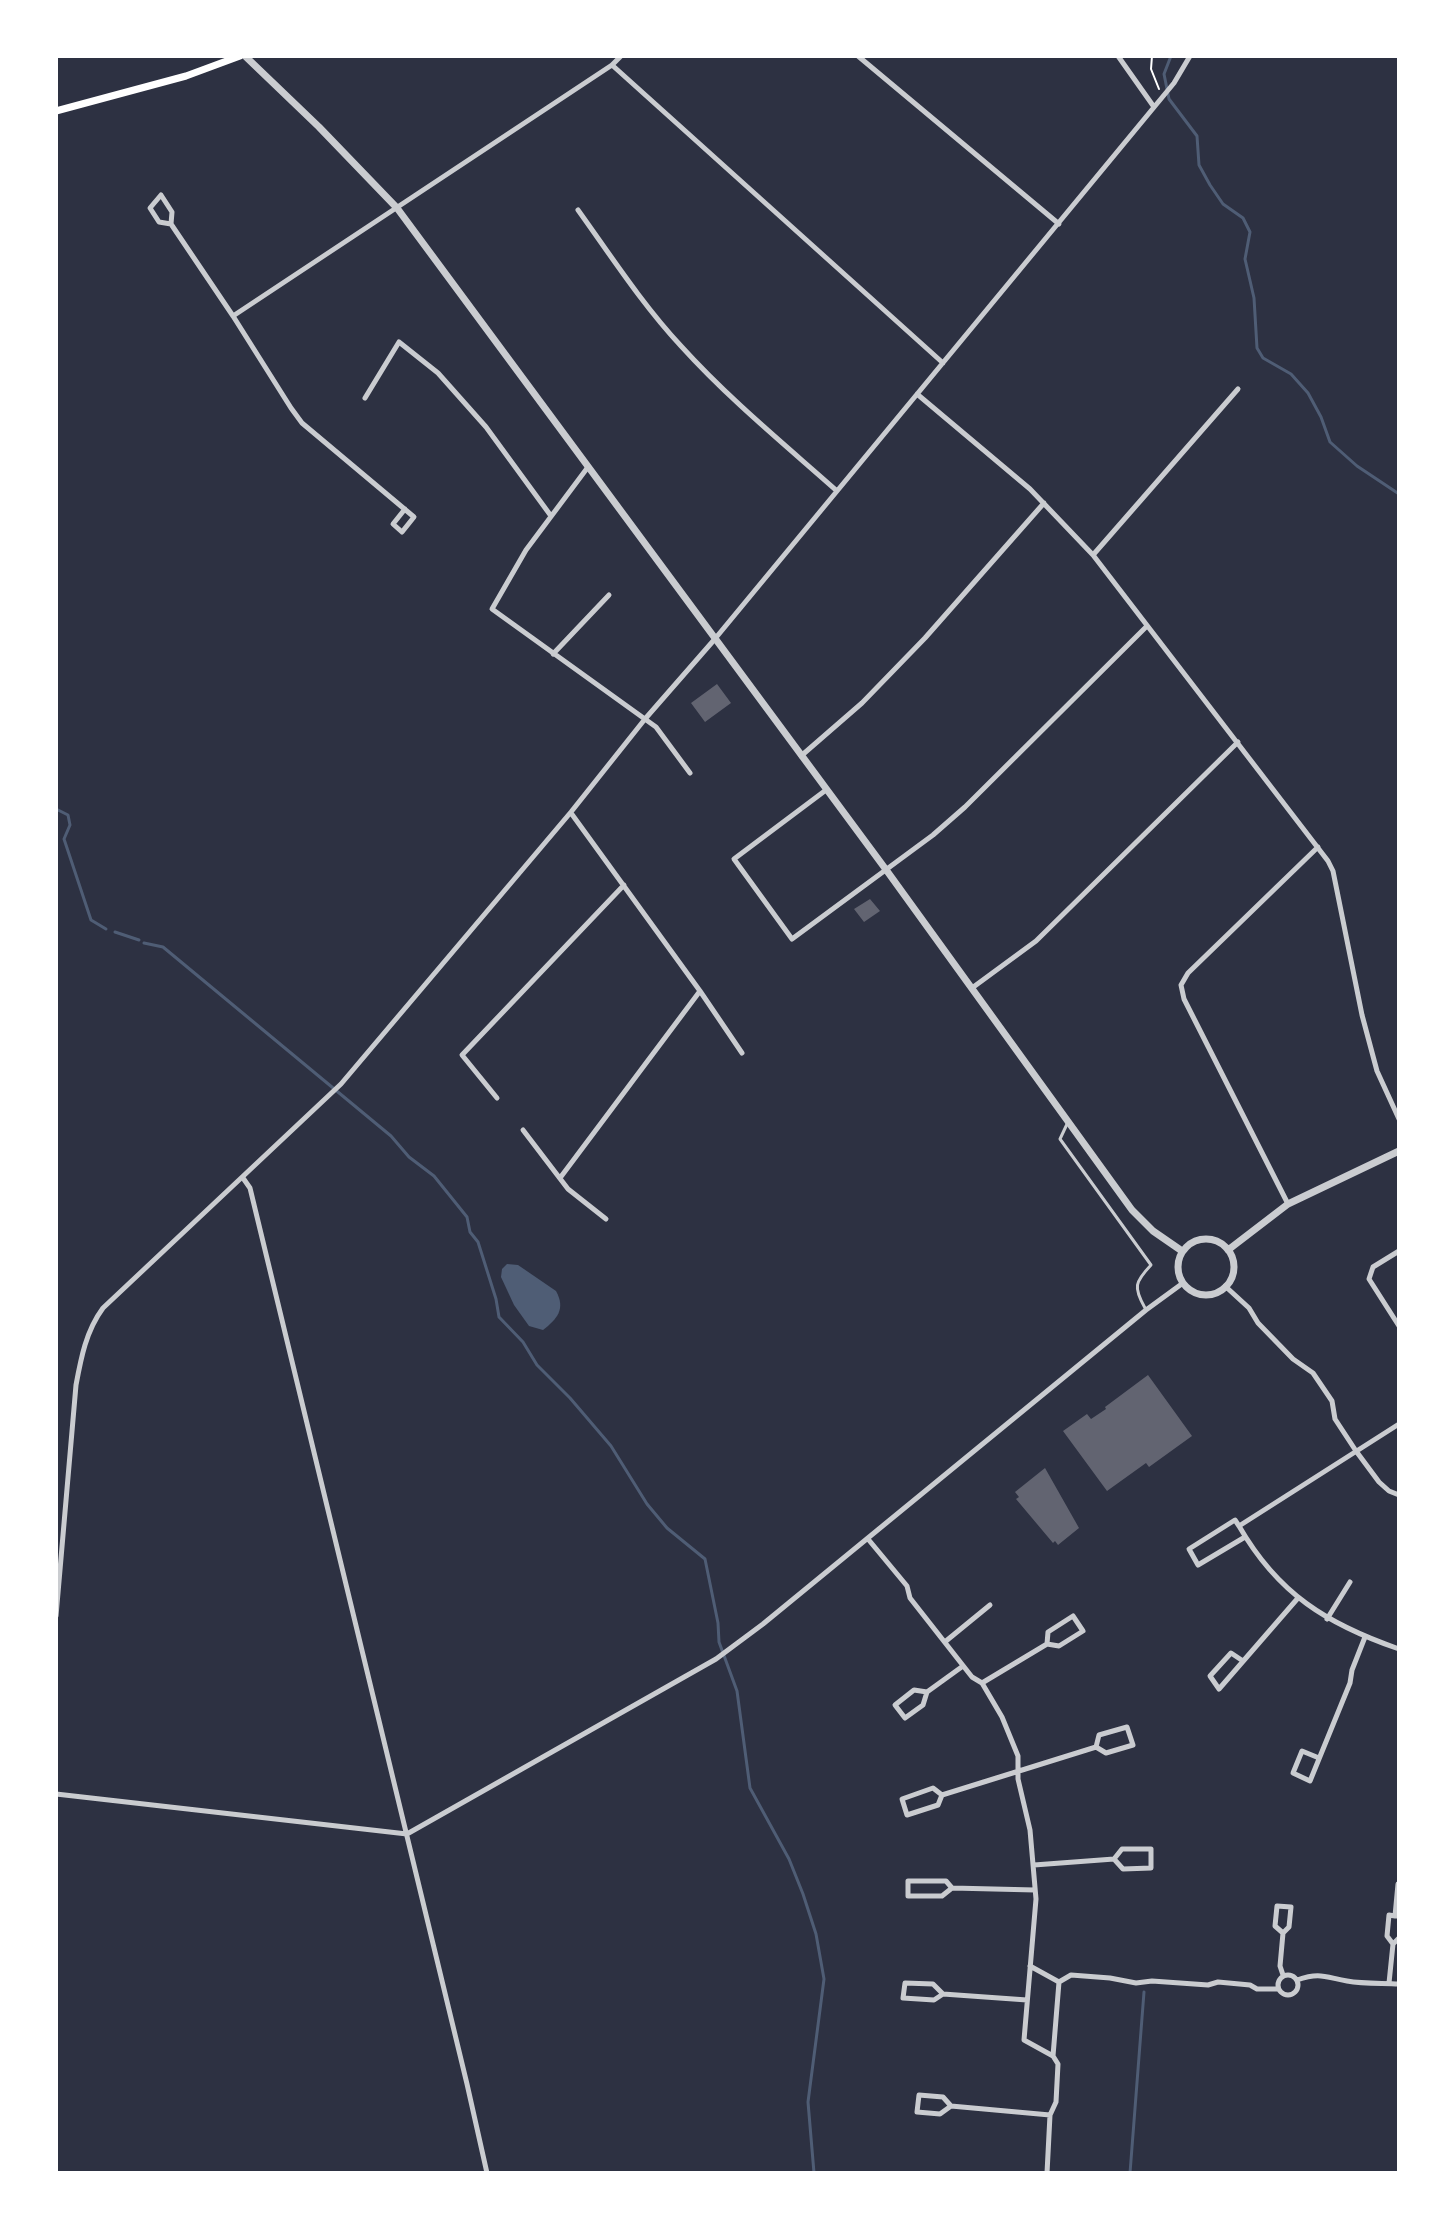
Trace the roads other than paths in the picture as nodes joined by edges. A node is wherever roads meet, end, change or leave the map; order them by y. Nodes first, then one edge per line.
1 (243, 56) edge
2 (621, 56) edge
3 (858, 56) edge
4 (1118, 56) edge
5 (1190, 56) edge
6 (612, 65) junction
7 (1154, 107) junction
8 (56, 111) edge
9 (397, 208) junction
10 (578, 210) dead end
11 (171, 224) junction
12 (1059, 224) junction
13 (233, 316) junction
14 (943, 363) junction
15 (1238, 389) dead end
16 (917, 394) junction
17 (365, 398) dead end
18 (588, 467) junction
19 (837, 491) junction
20 (1044, 503) junction
21 (405, 509) dead end
22 (551, 516) junction
23 (1093, 555) junction
24 (609, 595) dead end
25 (1147, 626) junction
26 (714, 640) junction
27 (553, 654) junction
28 (645, 719) junction
29 (1238, 742) junction
30 (800, 756) junction
31 (690, 773) dead end
32 (826, 790) junction
33 (571, 812) junction
34 (1318, 847) junction
35 (887, 871) junction
36 (624, 885) junction
37 (972, 988) junction
38 (700, 991) junction
39 (742, 1053) dead end
40 (497, 1098) dead end
41 (1399, 1119) edge
42 (1068, 1122) junction
43 (523, 1130) dead end
44 (1399, 1151) edge
45 (243, 1178) junction
46 (560, 1178) junction
47 (1288, 1204) junction
48 (606, 1219) dead end
49 (1228, 1250) junction
50 (1182, 1251) junction
51 (1399, 1251) edge
52 (1183, 1283) junction
53 (1225, 1286) junction
54 (1146, 1310) junction
55 (1399, 1326) edge
56 (1399, 1424) edge
57 (1356, 1451) junction
58 (1399, 1495) edge
59 (1239, 1526) junction
60 (1245, 1537) junction
61 (868, 1539) junction
62 (1350, 1582) dead end
63 (1298, 1598) junction
64 (990, 1605) dead end
65 (56, 1616) edge
66 (1327, 1619) junction
67 (1365, 1637) junction
68 (946, 1641) junction
69 (1047, 1644) junction
70 (1399, 1649) edge
71 (1243, 1661) junction
72 (963, 1666) junction
73 (982, 1683) junction
74 (927, 1692) junction
75 (1096, 1747) junction
76 (1319, 1758) junction
77 (1018, 1770) junction
78 (56, 1794) edge
79 (942, 1795) junction
80 (407, 1834) junction
81 (1114, 1859) junction
82 (1034, 1865) junction
83 (1398, 1884) edge
84 (952, 1888) junction
85 (1035, 1890) junction
86 (1397, 1916) edge
87 (1283, 1933) junction
88 (1399, 1938) edge
89 (1393, 1944) junction
90 (1030, 1966) junction
91 (1283, 1975) junction
92 (1297, 1980) junction
93 (1059, 1982) junction
94 (1389, 1983) junction
95 (1399, 1984) edge
96 (1278, 1989) junction
97 (943, 1994) junction
98 (1027, 2000) junction
99 (1053, 2056) junction
100 (951, 2106) junction
101 (1050, 2115) junction
102 (487, 2173) edge
103 (1047, 2173) edge

1 - 8 main road
1 - 9 street
2 - 6 street
3 - 12 street
4 - 7 street
5 - 7 street
6 - 9 street
6 - 14 street
7 - 12 street
9 - 13 street
9 - 18 street
10 - 19 street
11 - 11 street
11 - 13 street
12 - 14 street
13 - 21 street
14 - 16 street
15 - 23 street
16 - 19 street
16 - 20 street
17 - 22 street
18 - 22 street
18 - 26 street
19 - 26 street
20 - 23 street
20 - 30 street
22 - 27 street
23 - 25 street
24 - 27 street
25 - 29 street
25 - 35 street
26 - 28 street
26 - 30 street
27 - 28 street
28 - 31 street
28 - 33 street
29 - 34 street
29 - 37 street
30 - 32 street
32 - 35 street
32 - 35 street
33 - 36 street
33 - 45 street
34 - 41 street
34 - 47 street
35 - 37 street
36 - 38 street
36 - 40 street
37 - 42 street
38 - 39 street
38 - 46 street
42 - 50 street
42 - 54 lane
43 - 46 street
44 - 47 street
45 - 65 street
45 - 80 street
46 - 48 street
47 - 49 street
49 - 50 street
49 - 53 street
50 - 52 street
51 - 55 street
52 - 53 street
52 - 54 street
53 - 57 street
54 - 61 street
56 - 57 street
57 - 58 street
57 - 59 street
59 - 60 street
59 - 60 street
60 - 63 street
61 - 68 street
61 - 80 street
62 - 66 street
63 - 66 street
63 - 71 street
64 - 68 street
66 - 67 street
67 - 70 street
67 - 76 street
68 - 72 street
69 - 69 street
69 - 73 street
71 - 71 street
72 - 73 street
72 - 74 street
73 - 77 street
74 - 74 street
75 - 75 street
75 - 77 street
76 - 76 street
77 - 79 street
77 - 82 street
78 - 80 street
79 - 79 street
80 - 102 street
81 - 81 street
81 - 82 street
82 - 85 street
83 - 86 street
84 - 84 street
84 - 85 street
85 - 90 street
86 - 89 street
87 - 87 street
87 - 91 street
88 - 89 street
89 - 94 street
90 - 93 street
90 - 98 street
91 - 92 street
91 - 96 street
92 - 94 street
92 - 96 street
93 - 96 street
93 - 99 street
94 - 95 street
97 - 97 street
97 - 98 street
98 - 99 street
99 - 101 street
100 - 100 street
100 - 101 street
101 - 103 street

